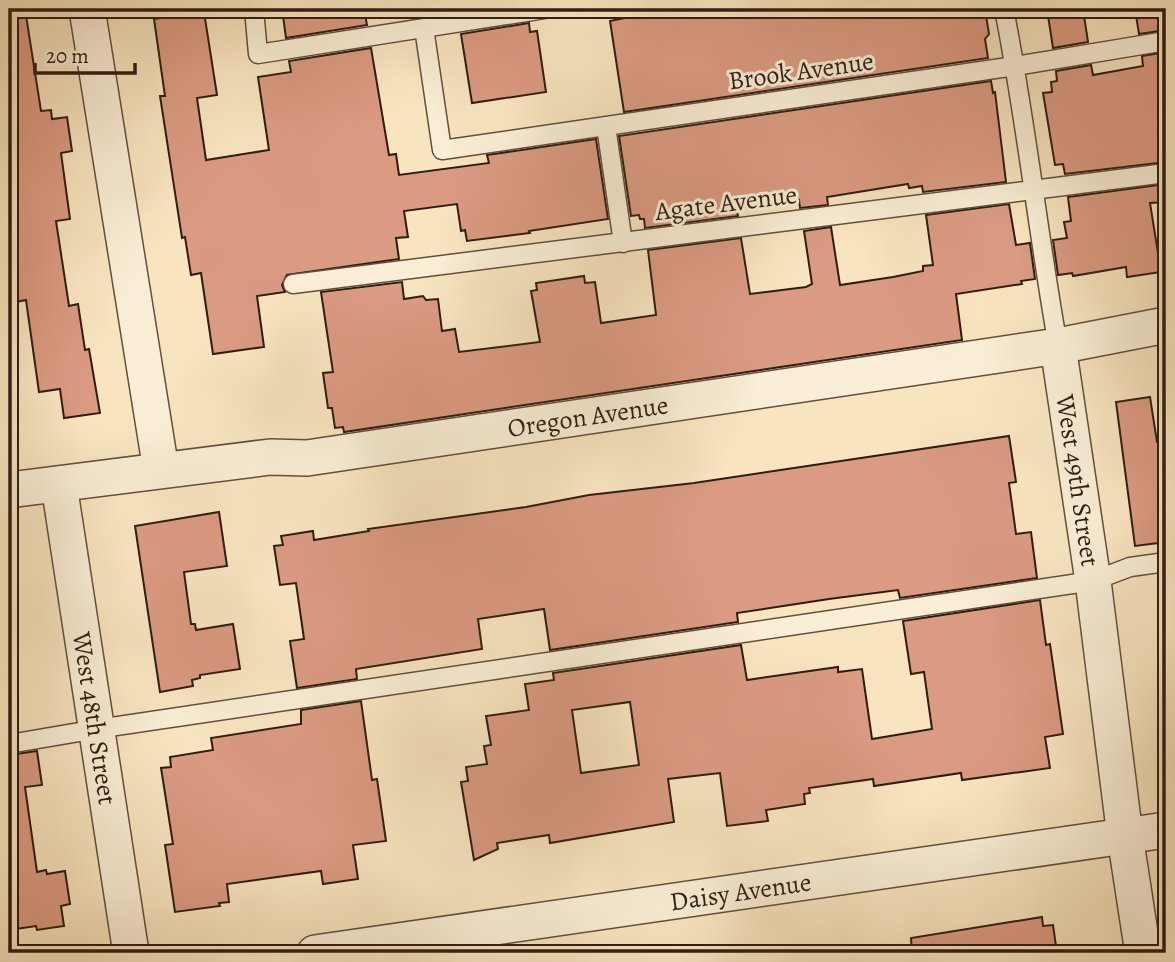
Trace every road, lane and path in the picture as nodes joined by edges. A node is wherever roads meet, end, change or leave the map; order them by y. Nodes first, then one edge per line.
1 (87, 9) edge
2 (254, 9) edge
3 (545, 9) edge
4 (1004, 9) edge
5 (424, 28) junction
6 (1166, 41) edge
7 (1015, 66) junction
8 (606, 126) junction
9 (1166, 173) edge
10 (1032, 191) junction
11 (623, 243) junction
12 (293, 284) dead end
13 (1166, 325) edge
14 (1058, 346) junction
15 (161, 470) junction
16 (59, 485) junction
17 (9, 490) edge
18 (1166, 562) edge
19 (1093, 580) junction
20 (97, 729) junction
21 (9, 744) edge
22 (1166, 830) edge
23 (1125, 836) junction
24 (131, 953) edge
25 (315, 953) edge
26 (1143, 953) edge

1 - 15 street
2 - 5 lane
3 - 5 lane
4 - 7 lane, West 49th Street
5 - 8 lane, Brook Avenue
6 - 7 lane, Brook Avenue
7 - 8 lane, Brook Avenue
7 - 10 lane, West 49th Street
8 - 11 lane
9 - 10 lane, Agate Avenue
10 - 11 lane, Agate Avenue
10 - 14 lane, West 49th Street
11 - 12 lane, Agate Avenue
13 - 14 street, Oregon Avenue
14 - 15 street, Oregon Avenue
14 - 19 street, West 49th Street
15 - 16 street, Oregon Avenue
16 - 17 street, Oregon Avenue
16 - 20 street, West 48th Street
18 - 19 lane
19 - 20 lane
19 - 23 street, West 49th Street
20 - 21 lane
20 - 24 street, West 48th Street
22 - 23 street, Daisy Avenue
23 - 25 street, Daisy Avenue
23 - 26 street, West 49th Street

